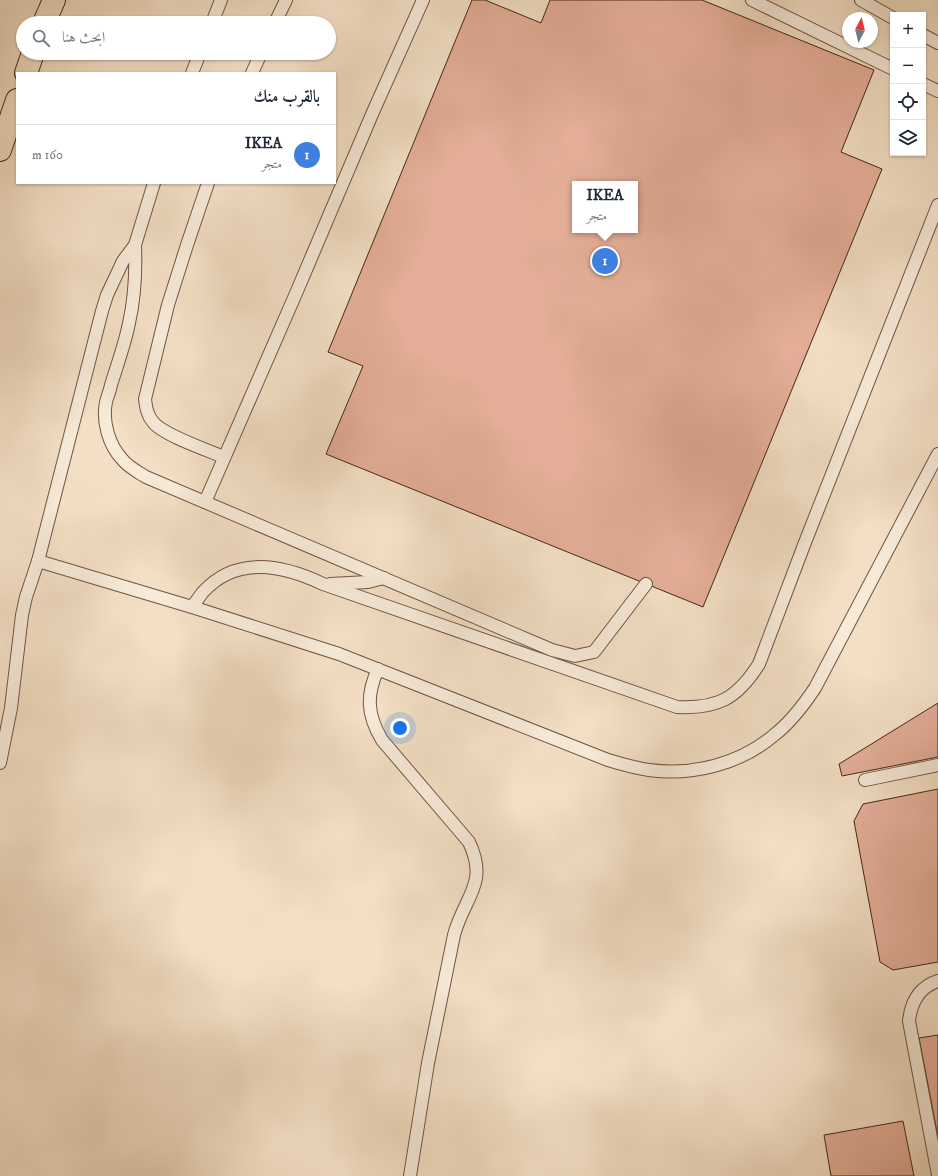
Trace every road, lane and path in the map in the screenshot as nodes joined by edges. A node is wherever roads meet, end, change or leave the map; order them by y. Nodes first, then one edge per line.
1 (54, 0) edge
2 (221, 0) edge
3 (231, 0) edge
4 (286, 0) edge
5 (423, 0) edge
6 (752, 0) edge
7 (861, 0) edge
8 (47, 16) edge
9 (215, 16) edge
10 (217, 16) edge
11 (278, 16) edge
12 (890, 16) edge
13 (926, 37) edge
14 (938, 43) edge
15 (31, 60) edge
16 (197, 60) edge
17 (258, 60) edge
18 (890, 68) edge
19 (26, 72) edge
20 (192, 72) edge
21 (252, 72) edge
22 (926, 85) edge
23 (938, 91) edge
24 (16, 103) edge
25 (0, 150) edge
26 (154, 184) edge
27 (208, 184) edge
28 (938, 205) edge
29 (135, 245) junction
30 (938, 454) edge
31 (224, 457) junction
32 (205, 502) junction
33 (38, 561) junction
34 (384, 578) junction
35 (323, 584) junction
36 (646, 584) dead end
37 (192, 607) junction
38 (378, 669) junction
39 (0, 763) edge
40 (938, 765) edge
41 (864, 780) dead end
42 (938, 981) edge
43 (938, 1175) edge
44 (410, 1176) edge

1 - 8 highway
2 - 9 lane
3 - 10 lane
4 - 11 lane
5 - 31 lane
6 - 18 lane
7 - 12 lane
13 - 14 lane
15 - 19 highway
16 - 20 lane
17 - 21 lane
22 - 23 lane
24 - 25 highway
26 - 29 lane
27 - 31 lane
28 - 35 lane
29 - 32 lane
29 - 33 lane
30 - 38 lane
31 - 32 lane
32 - 34 lane
33 - 37 lane
33 - 39 lane
34 - 35 lane
34 - 36 lane
35 - 37 lane
37 - 38 lane
38 - 44 lane
40 - 41 lane
42 - 43 lane

